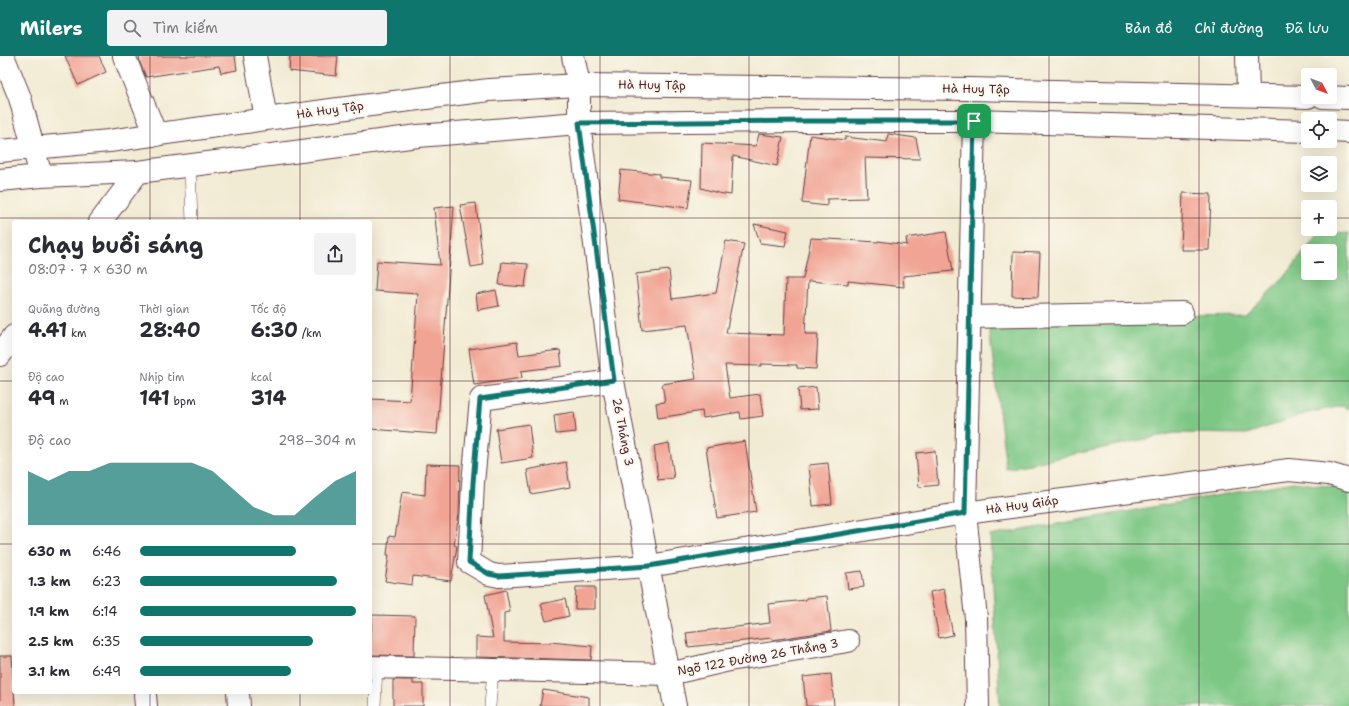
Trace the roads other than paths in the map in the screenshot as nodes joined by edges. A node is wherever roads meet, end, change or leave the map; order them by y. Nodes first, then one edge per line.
1 (3, 56) edge
2 (124, 56) edge
3 (255, 56) edge
4 (573, 56) edge
5 (1248, 56) edge
6 (579, 85) junction
7 (1248, 95) junction
8 (1301, 97) edge
9 (1337, 98) edge
10 (1349, 98) edge
11 (266, 119) junction
12 (974, 121) junction
13 (579, 123) junction
14 (1301, 131) edge
15 (1337, 131) edge
16 (1349, 132) edge
17 (156, 135) junction
18 (34, 148) junction
19 (0, 151) edge
20 (190, 166) junction
21 (138, 172) junction
22 (41, 176) junction
23 (0, 180) edge
24 (102, 220) edge
25 (192, 220) edge
26 (1182, 313) dead end
27 (969, 317) junction
28 (12, 339) edge
29 (0, 355) edge
30 (614, 380) junction
31 (1349, 480) edge
32 (965, 513) junction
33 (649, 566) junction
34 (848, 641) dead end
35 (373, 667) edge
36 (492, 670) junction
37 (669, 674) junction
38 (238, 694) edge
39 (239, 706) edge
40 (374, 706) edge
41 (490, 706) edge
42 (675, 706) edge
43 (978, 706) edge

1 - 18 street
2 - 17 street
3 - 11 street
4 - 6 street, 26 Tháng 3
5 - 7 street
6 - 7 street, Hà Huy Tập
6 - 11 street, Hà Huy Tập
6 - 13 street, 26 Tháng 3
7 - 8 street, Hà Huy Tập
9 - 10 street
11 - 17 street, Hà Huy Tập
12 - 13 street
12 - 14 street
12 - 27 street
13 - 20 street
13 - 30 street, 26 Tháng 3
15 - 16 street
17 - 18 street, Hà Huy Tập
18 - 19 street, Hà Huy Tập
18 - 22 street
20 - 21 street
20 - 25 lane
21 - 22 street
21 - 24 street
22 - 23 street
26 - 27 street
27 - 32 street
28 - 29 street
30 - 33 street, 26 Tháng 3
30 - 33 street, Hà Huy Giáp
31 - 32 street, Hà Huy Giáp
32 - 33 street, Hà Huy Giáp
32 - 43 street
33 - 37 street, 26 Tháng 3
34 - 37 street, Ngõ 122 Đường 26 Thắng 3
35 - 36 street, Ngõ 122 Đường 26 Thắng 3
35 - 40 lane
36 - 37 street, Ngõ 122 Đường 26 Thắng 3
36 - 41 lane
37 - 42 street, 26 Tháng 3
38 - 39 street

